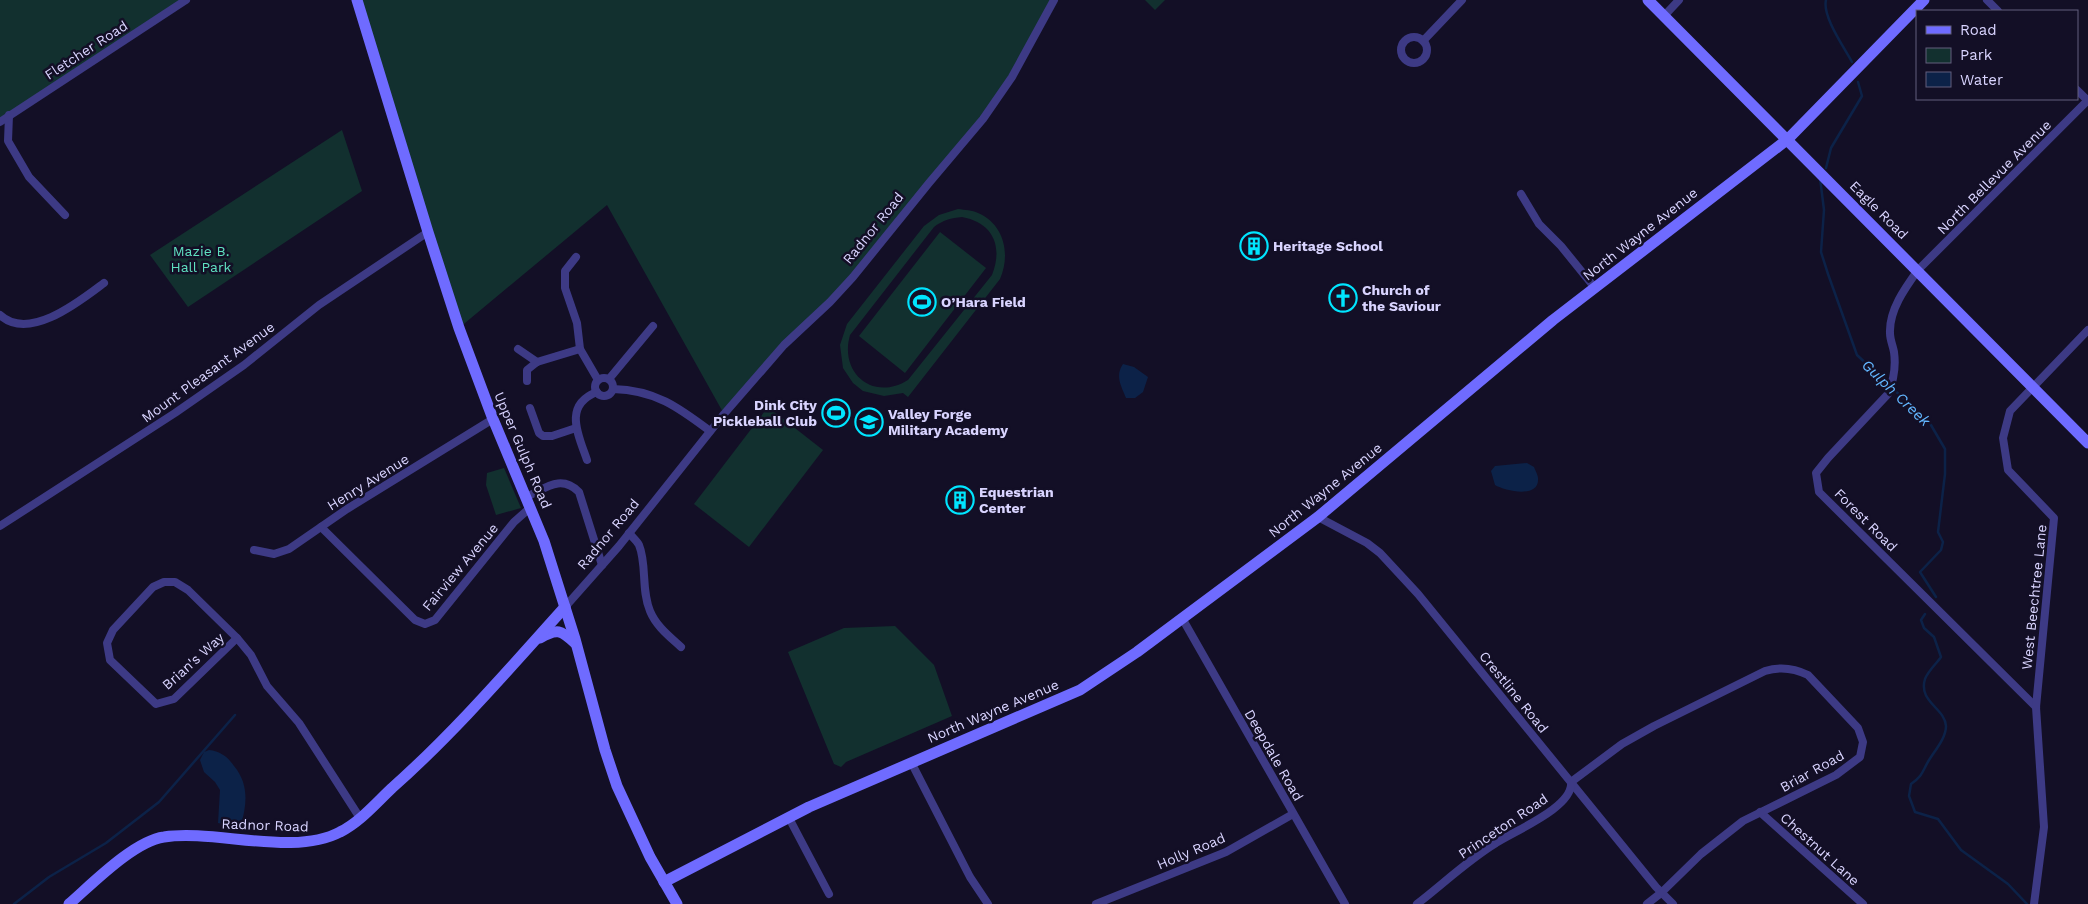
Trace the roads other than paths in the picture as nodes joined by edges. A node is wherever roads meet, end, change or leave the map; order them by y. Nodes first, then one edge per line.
1 (186, 0) edge
2 (357, 0) edge
3 (1054, 0) edge
4 (1462, 0) edge
5 (1648, 0) edge
6 (1679, 0) edge
7 (1924, 0) edge
8 (1987, 0) edge
9 (1997, 10) edge
10 (1664, 16) junction
11 (1423, 41) dead end
12 (2078, 91) edge
13 (2088, 101) edge
14 (9, 115) junction
15 (0, 122) edge
16 (1788, 139) junction
17 (1521, 194) dead end
18 (64, 215) dead end
19 (428, 232) junction
20 (576, 257) dead end
21 (1918, 270) junction
22 (104, 283) dead end
23 (1595, 288) junction
24 (0, 316) edge
25 (653, 326) dead end
26 (2088, 330) edge
27 (518, 349) dead end
28 (580, 349) junction
29 (537, 362) junction
30 (609, 379) junction
31 (598, 380) junction
32 (527, 381) dead end
33 (2032, 388) junction
34 (613, 389) junction
35 (596, 392) junction
36 (530, 408) dead end
37 (493, 419) junction
38 (576, 428) junction
39 (710, 431) junction
40 (2088, 442) edge
41 (587, 460) dead end
42 (528, 502) junction
43 (1318, 517) junction
44 (0, 526) edge
45 (321, 527) junction
46 (629, 533) junction
47 (254, 550) dead end
48 (602, 565) junction
49 (565, 607) junction
50 (1182, 618) junction
51 (237, 638) junction
52 (534, 641) junction
53 (576, 645) junction
54 (681, 647) dead end
55 (2036, 707) junction
56 (911, 762) junction
57 (1571, 782) junction
58 (1760, 812) junction
59 (1293, 814) junction
60 (360, 818) junction
61 (789, 818) junction
62 (664, 882) junction
63 (1661, 893) junction
64 (829, 894) dead end
65 (69, 904) edge
66 (677, 904) edge
67 (988, 904) edge
68 (1096, 904) edge
69 (1345, 904) edge
70 (1417, 904) edge
71 (1647, 904) edge
72 (1673, 904) edge
73 (1863, 904) edge
74 (2034, 904) edge

1 - 14 street, Fletcher Road
2 - 19 street, Upper Gulph Road
3 - 39 street, Radnor Road
4 - 11 street
5 - 10 street, Eagle Road
6 - 10 street
7 - 16 street, North Wayne Avenue
8 - 9 street
10 - 16 street, Eagle Road
12 - 13 street
13 - 21 street, North Bellevue Avenue
14 - 15 street, Fletcher Road
14 - 18 street
16 - 21 street, Eagle Road
16 - 23 street, North Wayne Avenue
17 - 23 street
19 - 37 street, Upper Gulph Road
19 - 44 street, Mount Pleasant Avenue
20 - 28 street
21 - 33 street, Eagle Road
21 - 55 street, Forest Road
22 - 24 street
23 - 43 street, North Wayne Avenue
25 - 30 street
26 - 33 street, West Beechtree Lane
27 - 29 street
28 - 29 street
28 - 31 street
29 - 32 street
30 - 31 street
30 - 34 street
31 - 35 street
33 - 40 street, Eagle Road
33 - 55 street, West Beechtree Lane
34 - 35 street
34 - 39 street
35 - 38 street
36 - 38 street
37 - 42 street, Upper Gulph Road
37 - 45 street, Henry Avenue
38 - 41 street
39 - 46 street, Radnor Road
42 - 45 street, Fairview Avenue
42 - 48 street
42 - 49 street, Upper Gulph Road
43 - 50 street, North Wayne Avenue
43 - 57 street, Crestline Road
45 - 47 street, Henry Avenue
46 - 48 street, Radnor Road
46 - 54 street
48 - 49 street, Radnor Road
49 - 52 street, Radnor Road
49 - 53 street, Upper Gulph Road
50 - 56 street, North Wayne Avenue
50 - 59 street, Deepdale Road
51 - 51 street, Brian's Way
51 - 60 street, Brian's Way
52 - 53 street
52 - 60 street, Radnor Road
53 - 62 street, Upper Gulph Road
55 - 74 street, West Beechtree Lane
56 - 61 street, North Wayne Avenue
56 - 67 street
57 - 58 street, Briar Road
57 - 63 street, Crestline Road
57 - 70 street, Princeton Road
58 - 63 street, Briar Road
58 - 73 street, Chestnut Lane
59 - 68 street, Holly Road
59 - 69 street, Deepdale Road
60 - 65 street, Radnor Road
61 - 62 street, North Wayne Avenue
61 - 64 street
62 - 66 street, Upper Gulph Road
63 - 71 street, Briar Road
63 - 72 street, Crestline Road

